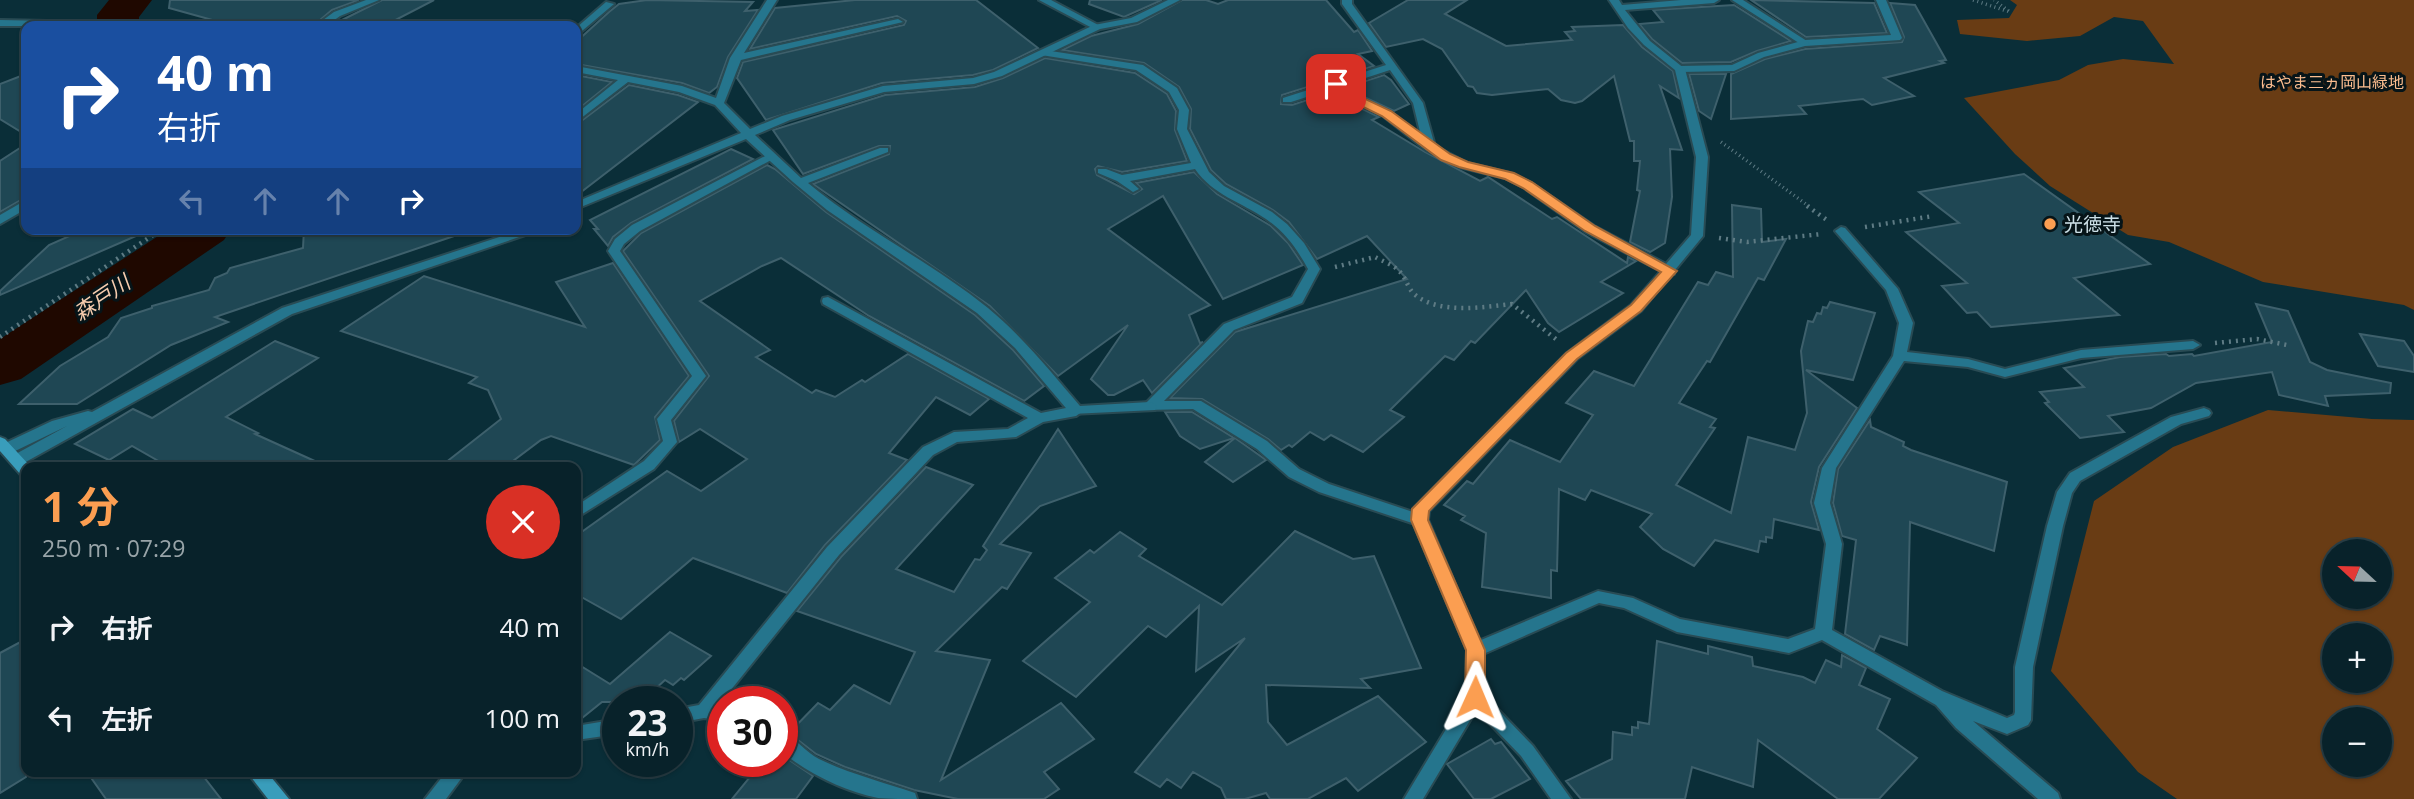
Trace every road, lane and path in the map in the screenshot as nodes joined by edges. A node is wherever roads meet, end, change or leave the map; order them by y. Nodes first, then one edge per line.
1 (374, 0) edge
2 (772, 0) edge
3 (1044, 0) edge
4 (1175, 0) edge
5 (1347, 0) edge
6 (1714, 0) edge
7 (1737, 0) edge
8 (1881, 0) edge
9 (1973, 0) edge
10 (1994, 0) edge
11 (609, 4) dead end
12 (1617, 4) edge
13 (327, 21) edge
14 (898, 22) dead end
15 (0, 23) edge
16 (21, 23) edge
17 (1097, 27) junction
18 (581, 29) edge
19 (1805, 43) junction
20 (1044, 53) junction
21 (735, 58) junction
22 (1393, 66) junction
23 (1680, 69) junction
24 (581, 70) edge
25 (627, 78) junction
26 (1336, 84) junction
27 (1287, 100) dead end
28 (719, 103) junction
29 (581, 115) edge
30 (1695, 122) junction
31 (747, 134) junction
32 (1430, 148) junction
33 (884, 150) dead end
34 (769, 157) junction
35 (1198, 165) junction
36 (1102, 172) dead end
37 (1121, 179) junction
38 (800, 182) junction
39 (1133, 189) dead end
40 (581, 204) edge
41 (21, 207) edge
42 (1933, 216) dead end
43 (0, 220) edge
44 (1841, 231) junction
45 (153, 235) edge
46 (519, 235) edge
47 (1697, 236) junction
48 (1670, 271) junction
49 (1311, 273) junction
50 (828, 301) dead end
51 (0, 337) edge
52 (2193, 345) joint
53 (2287, 345) dead end
54 (1574, 354) junction
55 (1900, 356) junction
56 (1150, 407) junction
57 (1076, 411) junction
58 (2204, 412) dead end
59 (1039, 418) junction
60 (12, 456) edge
61 (581, 510) edge
62 (1420, 520) junction
63 (1823, 633) junction
64 (1475, 650) junction
65 (1475, 697) junction
66 (1938, 698) junction
67 (704, 711) junction
68 (707, 711) edge
69 (693, 713) edge
70 (602, 729) edge
71 (581, 732) edge
72 (798, 754) edge
73 (260, 777) edge
74 (453, 777) edge
75 (280, 799) edge
76 (434, 799) edge
77 (908, 799) edge
78 (1413, 799) edge
79 (1562, 799) edge
80 (2051, 799) edge

1 - 13 street
2 - 21 street
3 - 17 street
4 - 17 street
5 - 22 street
6 - 12 street
7 - 19 street
8 - 19 street
9 - 10 path
11 - 18 street
12 - 23 street
14 - 21 street
15 - 16 street
17 - 20 street
19 - 23 street
20 - 31 street
20 - 35 street
21 - 28 street
22 - 26 street
22 - 32 street
23 - 30 street
24 - 25 street
25 - 28 street
25 - 29 street
26 - 27 street
26 - 32 street
28 - 31 street
30 - 44 path
30 - 47 street
31 - 34 street
31 - 40 street
32 - 48 street
33 - 38 street
34 - 38 street
34 - 61 street
35 - 37 street
35 - 49 street
36 - 37 street
37 - 39 street
38 - 57 street
41 - 43 street
42 - 44 path
44 - 47 path
44 - 55 street
45 - 51 path
46 - 60 street
47 - 48 street
48 - 54 street
49 - 54 path
49 - 56 street
50 - 59 street
52 - 53 path
52 - 55 street
54 - 62 street
55 - 63 street
56 - 57 street
56 - 62 street
57 - 59 street
58 - 66 street
59 - 67 street
62 - 64 street
63 - 64 street
63 - 66 street
64 - 65 street
65 - 78 street
65 - 79 street
66 - 80 street
67 - 68 street
67 - 69 street
70 - 71 street
72 - 77 street
73 - 75 main road
74 - 76 street

